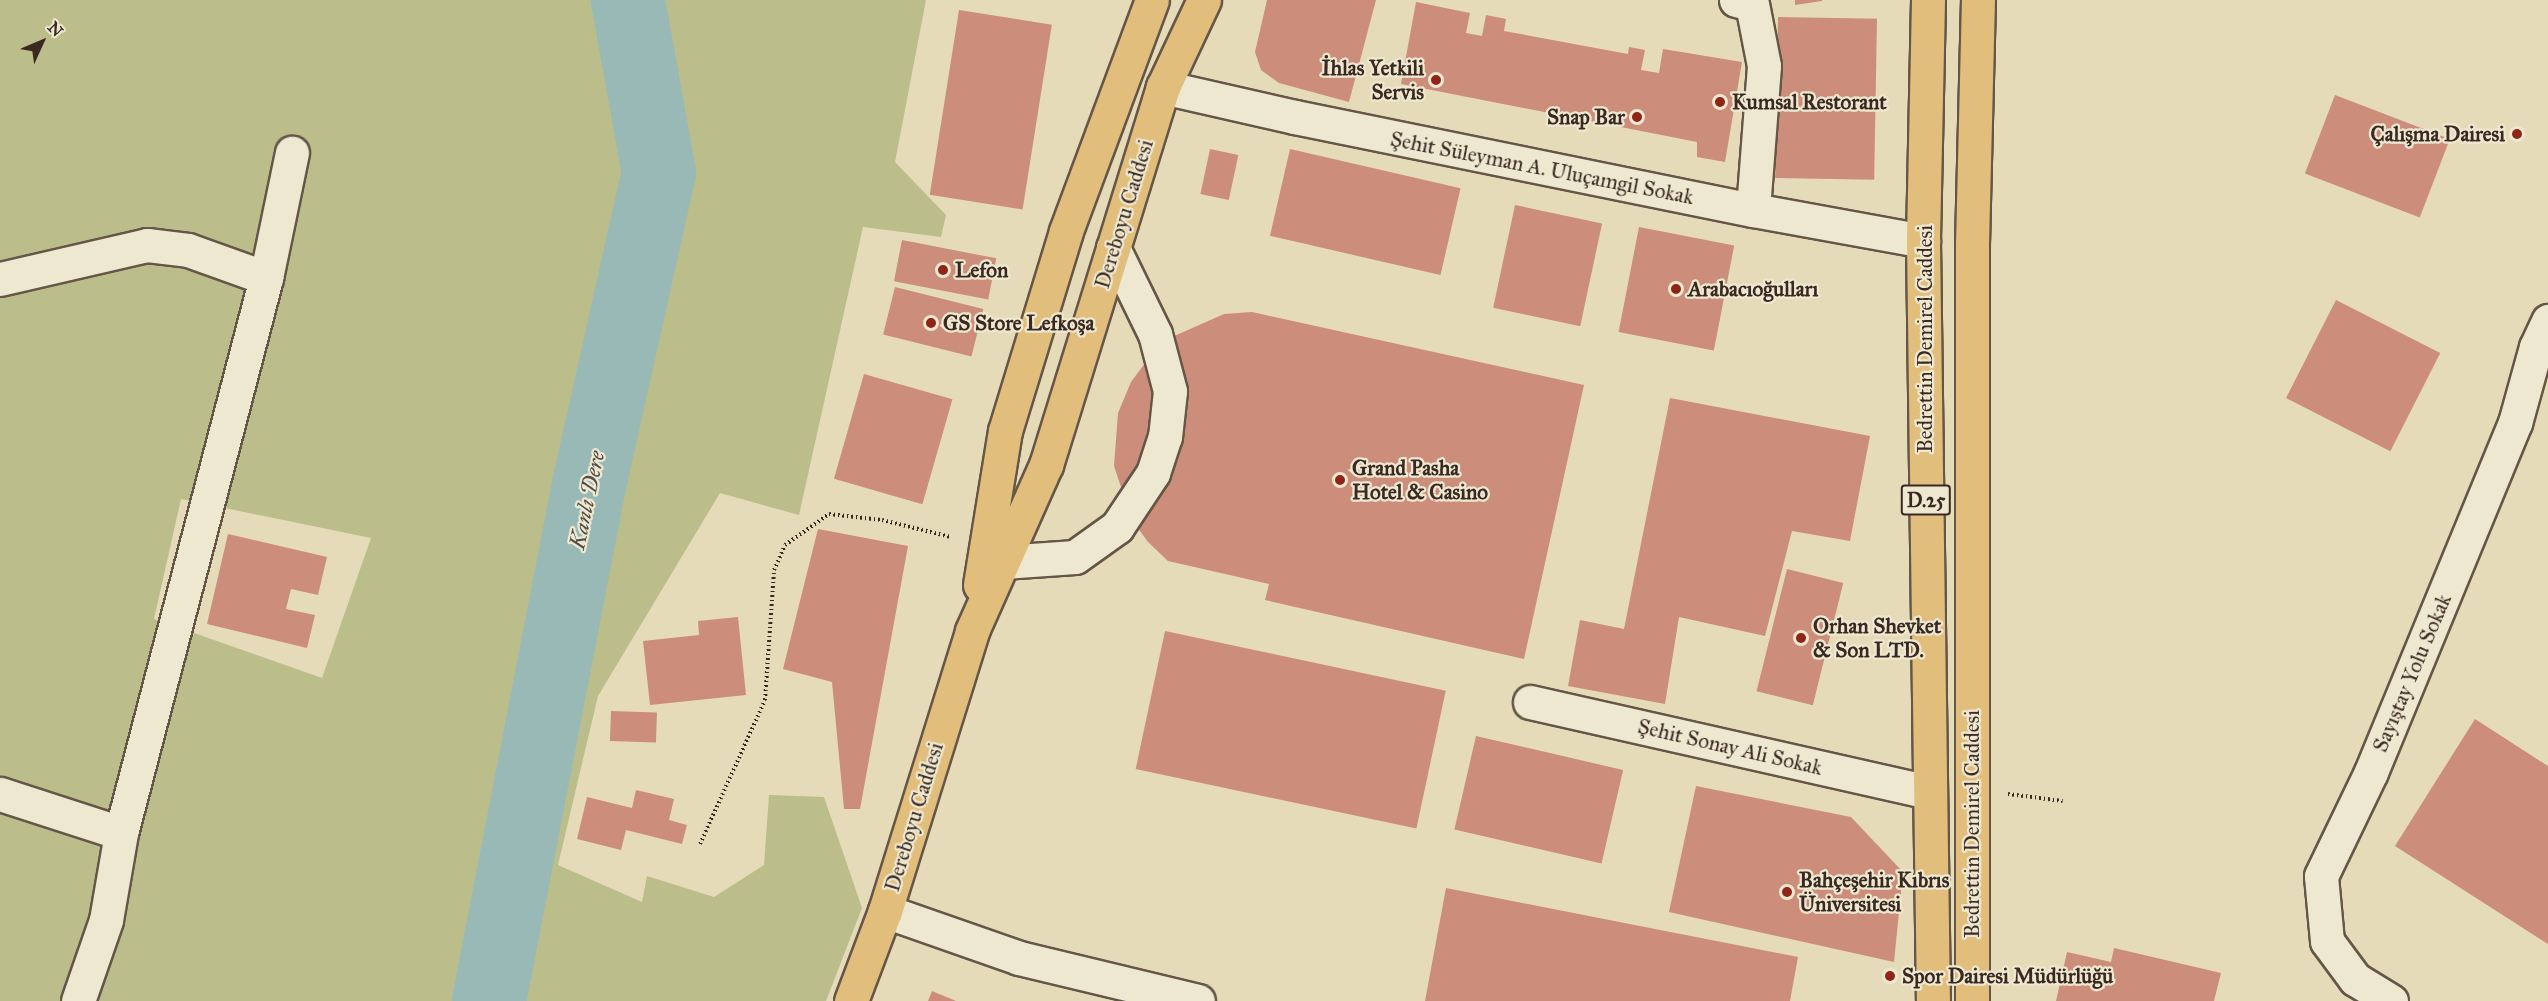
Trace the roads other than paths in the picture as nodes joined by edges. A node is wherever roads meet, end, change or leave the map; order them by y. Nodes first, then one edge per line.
1 (1152, 0) edge
2 (1204, 0) edge
3 (1736, 0) edge
4 (1929, 0) edge
5 (1978, 0) edge
6 (1163, 87) junction
7 (292, 153) dead end
8 (1753, 210) junction
9 (1923, 240) junction
10 (1113, 248) junction
11 (266, 278) junction
12 (0, 279) edge
13 (2548, 321) edge
14 (995, 554) junction
15 (1530, 702) dead end
16 (1929, 792) junction
17 (0, 794) edge
18 (121, 833) junction
19 (885, 911) junction
20 (78, 1001) edge
21 (850, 1001) edge
22 (1198, 1001) edge
23 (1933, 1001) edge
24 (1972, 1001) edge
25 (2391, 1001) edge

1 - 14 main road, Dereboyu Caddesi
2 - 6 main road, Dereboyu Caddesi
3 - 8 street
4 - 9 main road, Bedrettin Demirel Caddesi / D.25
5 - 24 main road, Bedrettin Demirel Caddesi / D.25
6 - 8 street, Şehit Süleyman A. Uluçamgil Sokak
6 - 10 main road, Dereboyu Caddesi
7 - 11 street
8 - 9 street, Şehit Süleyman A. Uluçamgil Sokak
9 - 16 main road, Bedrettin Demirel Caddesi / D.25
10 - 14 main road, Dereboyu Caddesi
10 - 14 street
11 - 12 street
11 - 18 street
13 - 25 street, Sayıştay Yolu Sokak
14 - 19 main road, Dereboyu Caddesi
15 - 16 street, Şehit Sonay Ali Sokak
16 - 23 main road, Bedrettin Demirel Caddesi / D.25
17 - 18 street
18 - 20 street
19 - 21 main road, Dereboyu Caddesi
19 - 22 street

